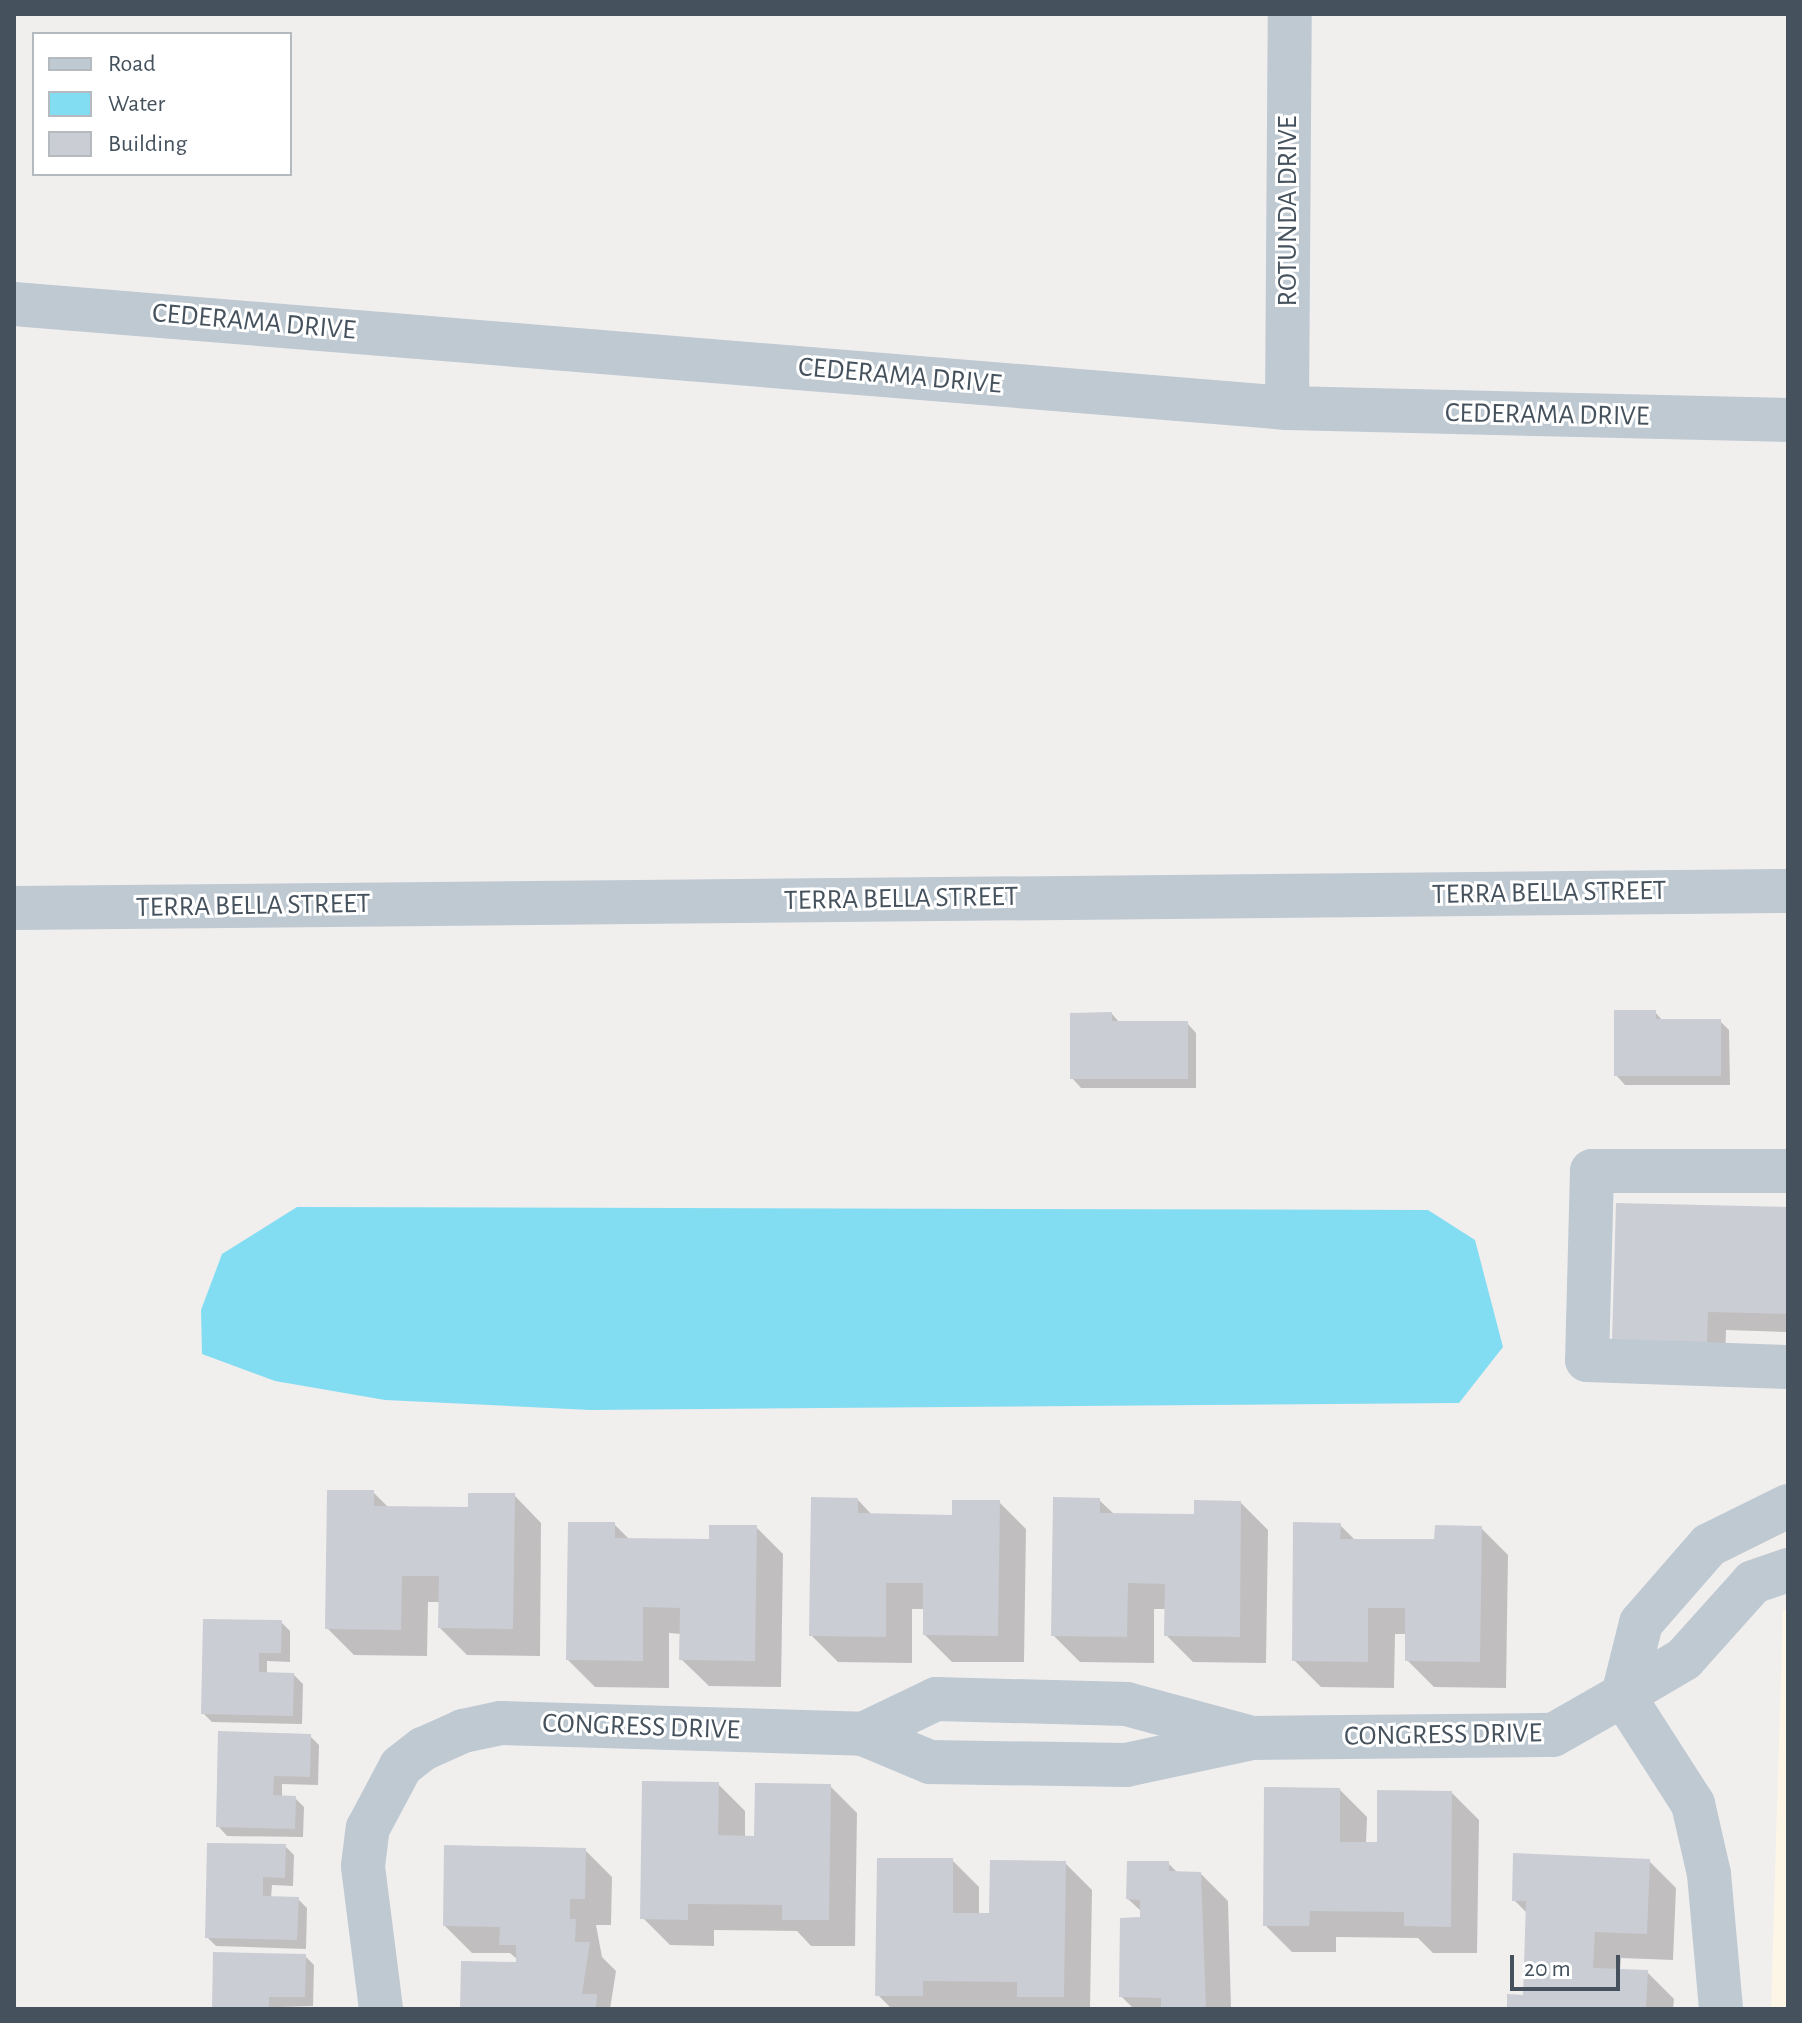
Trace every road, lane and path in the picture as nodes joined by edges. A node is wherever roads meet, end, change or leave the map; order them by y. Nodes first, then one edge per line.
1 (1290, 14) edge
2 (14, 304) edge
3 (1287, 408) junction
4 (1788, 420) edge
5 (1788, 891) edge
6 (14, 908) edge
7 (1788, 1171) edge
8 (1788, 1367) edge
9 (1788, 1506) edge
10 (1788, 1570) edge
11 (1623, 1695) junction
12 (863, 1734) junction
13 (1252, 1738) junction
14 (381, 2009) edge
15 (1721, 2009) edge

1 - 3 street, ROTUNDA DRIVE
2 - 3 street, CEDERAMA DRIVE
3 - 4 street, CEDERAMA DRIVE
5 - 6 street, TERRA BELLA STREET
7 - 8 street
9 - 11 street
10 - 11 street, CONGRESS DRIVE
11 - 13 street, CONGRESS DRIVE
11 - 15 street
12 - 13 street, CONGRESS DRIVE
12 - 13 street, CONGRESS DRIVE
12 - 14 street, CONGRESS DRIVE

